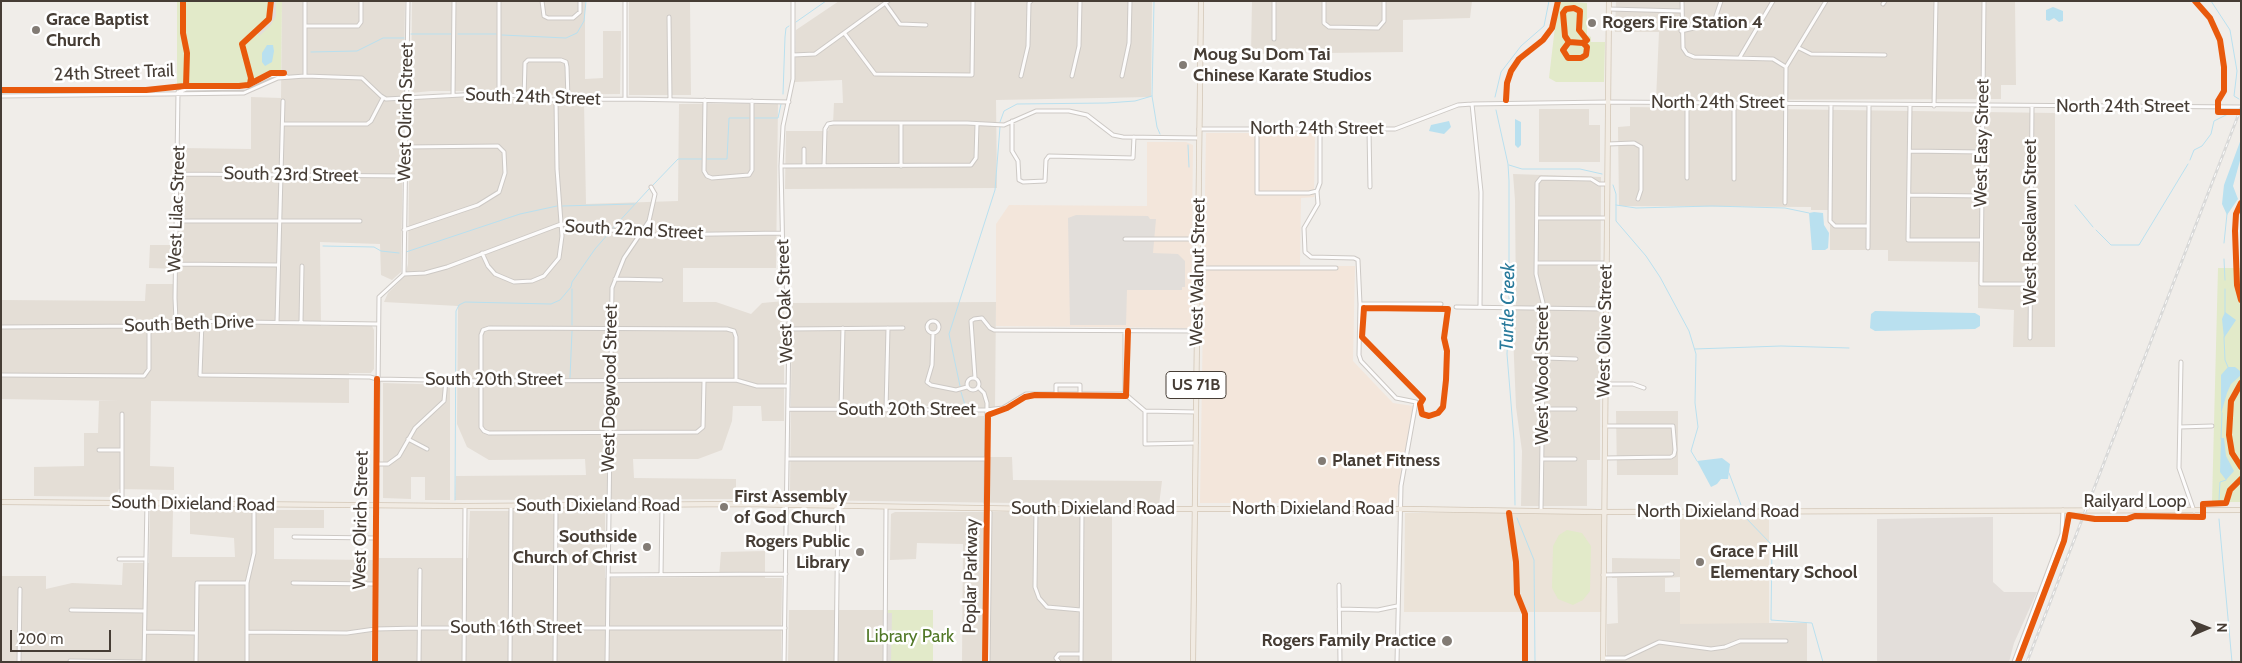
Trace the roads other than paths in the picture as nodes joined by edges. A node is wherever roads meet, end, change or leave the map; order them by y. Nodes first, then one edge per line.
1 (305, 1) edge
2 (361, 1) edge
3 (408, 1) edge
4 (454, 1) edge
5 (499, 1) edge
6 (542, 1) edge
7 (580, 1) edge
8 (625, 1) edge
9 (793, 1) edge
10 (974, 1) edge
11 (1031, 1) edge
12 (1080, 1) edge
13 (1130, 1) edge
14 (1201, 1) edge
15 (1274, 1) edge
16 (1324, 1) edge
17 (1384, 1) edge
18 (1609, 1) edge
19 (1682, 1) edge
20 (1721, 1) edge
21 (1772, 1) edge
22 (1826, 1) edge
23 (1936, 1) edge
24 (1984, 1) edge
25 (887, 2) edge
26 (1609, 9) junction
27 (1682, 11) junction
28 (669, 16) dead end
29 (926, 25) dead end
30 (305, 26) junction
31 (1682, 31) junction
32 (845, 34) junction
33 (1274, 39) dead end
34 (1799, 48) junction
35 (793, 55) junction
36 (1884, 55) dead end
37 (1740, 58) junction
38 (1786, 67) junction
39 (304, 76) junction
40 (1021, 76) dead end
41 (1072, 76) dead end
42 (1122, 76) dead end
43 (178, 92) junction
44 (499, 93) junction
45 (453, 94) junction
46 (1, 96) edge
47 (383, 98) junction
48 (406, 98) junction
49 (524, 99) junction
50 (625, 99) junction
51 (568, 100) junction
52 (670, 100) junction
53 (705, 100) junction
54 (283, 101) dead end
55 (556, 101) junction
56 (752, 101) junction
57 (789, 102) junction
58 (1608, 102) junction
59 (1687, 103) junction
60 (1472, 104) junction
61 (1734, 104) junction
62 (1786, 104) junction
63 (1831, 104) junction
64 (1869, 105) junction
65 (1910, 105) junction
66 (1934, 106) junction
67 (1982, 106) junction
68 (2032, 106) junction
69 (2241, 107) edge
70 (1012, 121) junction
71 (901, 123) junction
72 (283, 124) junction
73 (977, 124) junction
74 (1257, 128) junction
75 (1199, 129) junction
76 (1320, 129) junction
77 (1370, 130) junction
78 (1134, 137) junction
79 (1199, 138) junction
80 (1607, 144) junction
81 (406, 147) junction
82 (804, 149) dead end
83 (1910, 152) junction
84 (1982, 152) junction
85 (781, 166) junction
86 (804, 166) junction
87 (824, 166) junction
88 (901, 166) junction
89 (178, 174) junction
90 (281, 174) junction
91 (405, 176) junction
92 (1687, 178) dead end
93 (1734, 179) dead end
94 (1607, 184) junction
95 (651, 186) dead end
96 (1370, 187) dead end
97 (1317, 191) junction
98 (1909, 195) junction
99 (1982, 196) junction
100 (1638, 199) dead end
101 (1785, 204) dead end
102 (1537, 218) junction
103 (1607, 218) junction
104 (176, 221) junction
105 (280, 221) junction
106 (360, 222) dead end
107 (561, 224) junction
108 (1868, 226) junction
109 (404, 230) junction
110 (782, 233) junction
111 (640, 234) junction
112 (1126, 239) dead end
113 (1198, 239) junction
114 (1981, 240) junction
115 (1868, 248) dead end
116 (482, 253) junction
117 (1536, 263) junction
118 (175, 264) junction
119 (1606, 264) junction
120 (278, 265) junction
121 (302, 266) dead end
122 (1198, 268) junction
123 (1336, 268) dead end
124 (404, 274) junction
125 (615, 279) junction
126 (661, 280) dead end
127 (2030, 284) junction
128 (1360, 304) junction
129 (1441, 304) dead end
130 (1456, 307) dead end
131 (1544, 307) junction
132 (1480, 308) junction
133 (1606, 309) junction
134 (176, 321) junction
135 (202, 322) junction
136 (277, 322) junction
137 (301, 322) junction
138 (378, 324) junction
139 (149, 326) junction
140 (1, 327) edge
141 (610, 328) junction
142 (843, 328) junction
143 (888, 328) junction
144 (903, 328) dead end
145 (789, 329) junction
146 (1125, 331) junction
147 (1197, 332) junction
148 (933, 333) dead end
149 (2030, 338) dead end
150 (1544, 358) junction
151 (1576, 358) dead end
152 (2181, 362) dead end
153 (1, 376) edge
154 (975, 378) junction
155 (377, 379) junction
156 (446, 380) junction
157 (736, 380) junction
158 (481, 381) junction
159 (610, 381) junction
160 (704, 381) junction
161 (1604, 384) junction
162 (788, 386) junction
163 (967, 387) junction
164 (978, 387) junction
165 (1644, 388) dead end
166 (1056, 393) junction
167 (1080, 394) junction
168 (1125, 394) junction
169 (788, 409) junction
170 (1544, 409) junction
171 (1575, 409) dead end
172 (842, 410) junction
173 (886, 410) junction
174 (986, 410) junction
175 (1146, 411) junction
176 (1196, 412) junction
177 (122, 414) dead end
178 (1604, 426) junction
179 (2212, 426) dead end
180 (2180, 427) junction
181 (609, 434) junction
182 (408, 439) junction
183 (1196, 443) junction
184 (427, 449) dead end
185 (99, 450) dead end
186 (121, 450) junction
187 (1603, 458) junction
188 (787, 459) junction
189 (986, 459) junction
190 (1543, 459) junction
191 (1575, 459) dead end
192 (377, 464) junction
193 (1, 502) edge
194 (122, 502) junction
195 (147, 503) junction
196 (986, 503) dead end
197 (254, 504) junction
198 (377, 505) junction
199 (787, 505) junction
200 (465, 506) junction
201 (512, 506) junction
202 (556, 506) junction
203 (609, 506) junction
204 (662, 506) junction
205 (838, 506) junction
206 (886, 508) junction
207 (1195, 508) junction
208 (1036, 509) junction
209 (1082, 509) junction
210 (1400, 509) junction
211 (1541, 510) junction
212 (2063, 510) junction
213 (2241, 510) edge
214 (2194, 511) junction
215 (990, 512) dead end
216 (1603, 512) junction
217 (294, 537) dead end
218 (376, 538) junction
219 (119, 559) dead end
220 (146, 560) junction
221 (420, 570) dead end
222 (786, 574) junction
223 (1672, 574) dead end
224 (608, 575) junction
225 (661, 575) junction
226 (1603, 575) junction
227 (247, 583) junction
228 (293, 584) dead end
229 (375, 584) junction
230 (1339, 585) dead end
231 (20, 588) dead end
232 (1397, 606) junction
233 (1339, 609) junction
234 (71, 610) dead end
235 (1081, 610) junction
236 (145, 611) junction
237 (419, 628) junction
238 (465, 628) junction
239 (510, 628) junction
240 (555, 628) junction
241 (785, 628) junction
242 (375, 629) junction
243 (607, 629) junction
244 (145, 632) junction
245 (247, 632) junction
246 (196, 633) junction
247 (1786, 641) dead end
248 (1081, 654) junction
249 (1603, 660) edge
250 (70, 661) edge
251 (19, 662) edge
252 (144, 662) edge
253 (196, 662) edge
254 (247, 662) edge
255 (375, 662) edge
256 (419, 662) edge
257 (464, 662) edge
258 (510, 662) edge
259 (555, 662) edge
260 (607, 662) edge
261 (784, 662) edge
262 (836, 662) edge
263 (885, 662) edge
264 (988, 662) edge
265 (1059, 662) edge
266 (1081, 662) edge
267 (1193, 662) edge
268 (1340, 662) edge
269 (1397, 662) edge
270 (2014, 662) edge

1 - 30 street
2 - 30 street
3 - 48 street, West Olrich Street
4 - 45 street
5 - 44 street
6 - 7 street
8 - 50 street
9 - 35 street, West Oak Street
10 - 32 street
11 - 40 street
12 - 41 street
13 - 42 street
14 - 75 main road, West Walnut Street / US 71B
15 - 33 street
16 - 17 street
18 - 26 main road, West Olive Street
19 - 27 street
20 - 31 street
21 - 37 street
22 - 34 street
23 - 66 street
24 - 67 street, West Easy Street
25 - 29 street
25 - 32 street
26 - 27 street
26 - 58 main road, West Olive Street
27 - 31 street
28 - 52 street
30 - 39 street
31 - 37 street
32 - 35 street
34 - 36 street
34 - 38 street
35 - 57 street, West Oak Street
37 - 38 street
38 - 62 street
39 - 43 street
39 - 47 street
43 - 46 street
43 - 89 street, West Lilac Street
44 - 45 street, South 24th Street
44 - 49 street, South 24th Street
45 - 48 street, South 24th Street
47 - 48 street, South 24th Street
47 - 72 street
48 - 81 street, West Olrich Street
49 - 51 street
49 - 55 street, South 24th Street
50 - 51 street, South 24th Street
50 - 52 street, South 24th Street
51 - 55 street, South 24th Street
52 - 53 street, South 24th Street
53 - 56 street, South 24th Street
53 - 56 street
54 - 72 street
55 - 107 street
56 - 57 street, South 24th Street
57 - 85 street, West Oak Street
58 - 59 street, North 24th Street
58 - 60 street, North 24th Street
58 - 80 main road, West Olive Street
59 - 61 street, North 24th Street
59 - 92 street
60 - 77 street, North 24th Street
60 - 132 street
61 - 62 street, North 24th Street
61 - 93 street
62 - 63 street, North 24th Street
62 - 101 street
63 - 64 street, North 24th Street
63 - 108 street
64 - 65 street, North 24th Street
64 - 108 street
65 - 66 street, North 24th Street
65 - 83 street
66 - 67 street, North 24th Street
67 - 68 street, North 24th Street
67 - 84 street, West Easy Street
68 - 69 street, North 24th Street
68 - 127 street, West Roselawn Street
70 - 73 street
70 - 78 street
70 - 78 street
71 - 73 street
71 - 87 street
71 - 88 street
72 - 90 street
73 - 88 street
74 - 75 street, North 24th Street
74 - 76 street, North 24th Street
74 - 97 street
75 - 79 main road, West Walnut Street / US 71B
76 - 77 street, North 24th Street
76 - 97 street
77 - 96 street
78 - 79 street
79 - 113 main road, West Walnut Street / US 71B
80 - 94 main road, West Olive Street
80 - 100 street
81 - 91 street, West Olrich Street
81 - 109 street
82 - 86 street
83 - 84 street
83 - 98 street
84 - 99 street, West Easy Street
85 - 86 street
85 - 110 street, West Oak Street
86 - 87 street
87 - 88 street
89 - 90 street, South 23rd Street
89 - 104 street, West Lilac Street
90 - 91 street, South 23rd Street
90 - 105 street
91 - 109 street, West Olrich Street
94 - 102 street, West Wood Street
94 - 103 main road, West Olive Street
95 - 111 street, West Dogwood Street
97 - 128 street
98 - 99 street
98 - 114 street
99 - 114 street, West Easy Street
102 - 103 street
102 - 117 street, West Wood Street
103 - 119 main road, West Olive Street
104 - 105 street
104 - 118 street, West Lilac Street
105 - 106 street
105 - 120 street
107 - 111 street, South 22nd Street
107 - 116 street, South 22nd Street
107 - 116 street
108 - 115 street
109 - 124 street, West Olrich Street
110 - 111 street, South 22nd Street
110 - 145 street, West Oak Street
111 - 125 street, West Dogwood Street
112 - 113 street
113 - 122 main road, West Walnut Street / US 71B
114 - 127 street, West Easy Street
116 - 124 street, South 22nd Street
117 - 119 street
117 - 131 street, West Wood Street
118 - 120 street
118 - 134 street, West Lilac Street
119 - 133 main road, West Olive Street
120 - 136 street
121 - 137 street
122 - 123 street
122 - 147 main road, West Walnut Street / US 71B
124 - 138 street, West Olrich Street
125 - 126 street
125 - 141 street, West Dogwood Street
127 - 149 street, West Roselawn Street
128 - 129 street
128 - 210 street
130 - 132 street
131 - 132 street
131 - 133 street
131 - 150 street, West Wood Street
133 - 161 main road, West Olive Street
134 - 135 street, South Beth Drive
134 - 139 street, South Beth Drive
135 - 136 street, South Beth Drive
135 - 155 street, South 20th Street
136 - 137 street, South Beth Drive
137 - 138 street, South Beth Drive
138 - 155 street, West Olrich Street
139 - 140 street, South Beth Drive
139 - 153 street
141 - 157 street
141 - 158 street
141 - 159 street, West Dogwood Street
142 - 143 street
142 - 145 street
142 - 172 street
143 - 144 street
143 - 173 street
145 - 162 street, West Oak Street
146 - 147 street
146 - 154 street
146 - 168 street
147 - 176 main road, West Walnut Street / US 71B
148 - 163 street
150 - 151 street
150 - 170 street, West Wood Street
152 - 180 street
154 - 163 street
154 - 164 street
155 - 156 street, South 20th Street
155 - 192 street, West Olrich Street
156 - 158 street, South 20th Street
156 - 182 street
157 - 160 street, South 20th Street
157 - 162 street, South 20th Street
158 - 159 street, South 20th Street
158 - 181 street
159 - 160 street, South 20th Street
159 - 181 street, West Dogwood Street
160 - 181 street
161 - 165 street
161 - 178 main road, West Olive Street
162 - 169 street, West Oak Street
163 - 164 street
164 - 174 street
166 - 167 street, South 20th Street
166 - 167 street
166 - 174 street, South 20th Street
167 - 168 street, South 20th Street
168 - 175 street
169 - 172 street, South 20th Street
169 - 188 street, West Oak Street
170 - 171 street
170 - 190 street, West Wood Street
172 - 173 street, South 20th Street
173 - 174 street, South 20th Street
174 - 189 street
175 - 176 street
175 - 183 street
176 - 183 main road, West Walnut Street / US 71B
177 - 186 street
178 - 187 main road, West Olive Street
178 - 187 street
179 - 180 street
180 - 214 street
181 - 203 street, West Dogwood Street
182 - 184 street
182 - 192 street
183 - 207 main road, West Walnut Street / US 71B
185 - 186 street
186 - 194 street
187 - 216 main road, West Olive Street
188 - 189 street
188 - 199 street, West Oak Street
189 - 196 street
190 - 191 street
190 - 211 street, West Wood Street
192 - 198 street, West Olrich Street
193 - 194 main road, South Dixieland Road
194 - 195 main road, South Dixieland Road
195 - 197 main road, South Dixieland Road
195 - 220 street
197 - 198 main road, South Dixieland Road
197 - 227 street
198 - 200 main road, South Dixieland Road
198 - 218 street, West Olrich Street
199 - 204 main road, South Dixieland Road
199 - 205 main road, South Dixieland Road
199 - 222 street, West Oak Street
200 - 201 main road, South Dixieland Road
200 - 238 street
201 - 202 main road, South Dixieland Road
201 - 239 street
202 - 203 main road, South Dixieland Road
202 - 240 street
203 - 204 main road, South Dixieland Road
203 - 224 street, West Dogwood Street
204 - 225 street
205 - 206 main road, South Dixieland Road
205 - 262 street
206 - 208 main road, South Dixieland Road
206 - 263 street
207 - 209 main road, South Dixieland Road
207 - 210 main road, North Dixieland Road
207 - 267 main road, West Walnut Street / US 71B
208 - 209 main road, South Dixieland Road
208 - 235 street
209 - 235 street
210 - 211 main road, North Dixieland Road
210 - 232 street
211 - 216 main road, North Dixieland Road
212 - 214 main road, North Dixieland Road
212 - 216 main road, North Dixieland Road
212 - 270 street
213 - 214 main road, North Dixieland Road
215 - 264 street
216 - 226 main road, West Olive Street
217 - 218 street
218 - 229 street, West Olrich Street
219 - 220 street
220 - 236 street
221 - 237 street
222 - 225 street
222 - 241 street, West Oak Street
223 - 226 street
224 - 225 street
224 - 243 street, West Dogwood Street
226 - 249 main road, West Olive Street
227 - 245 street
227 - 246 street
228 - 229 street
229 - 242 street, West Olrich Street
230 - 233 street
231 - 251 street
232 - 233 street
232 - 269 street
233 - 268 street
234 - 236 street
235 - 248 street
236 - 244 street
237 - 238 street, South 16th Street
237 - 242 street, South 16th Street
237 - 256 street
238 - 239 street, South 16th Street
238 - 257 street
239 - 240 street, South 16th Street
239 - 258 street
240 - 243 street, South 16th Street
240 - 259 street
241 - 243 street, South 16th Street
241 - 261 street, West Oak Street
242 - 245 street, South 16th Street
242 - 255 street, West Olrich Street
243 - 260 street, West Dogwood Street
244 - 246 street
244 - 252 street
245 - 254 street
246 - 253 street
247 - 249 street
248 - 265 street
248 - 266 street
250 - 252 street

